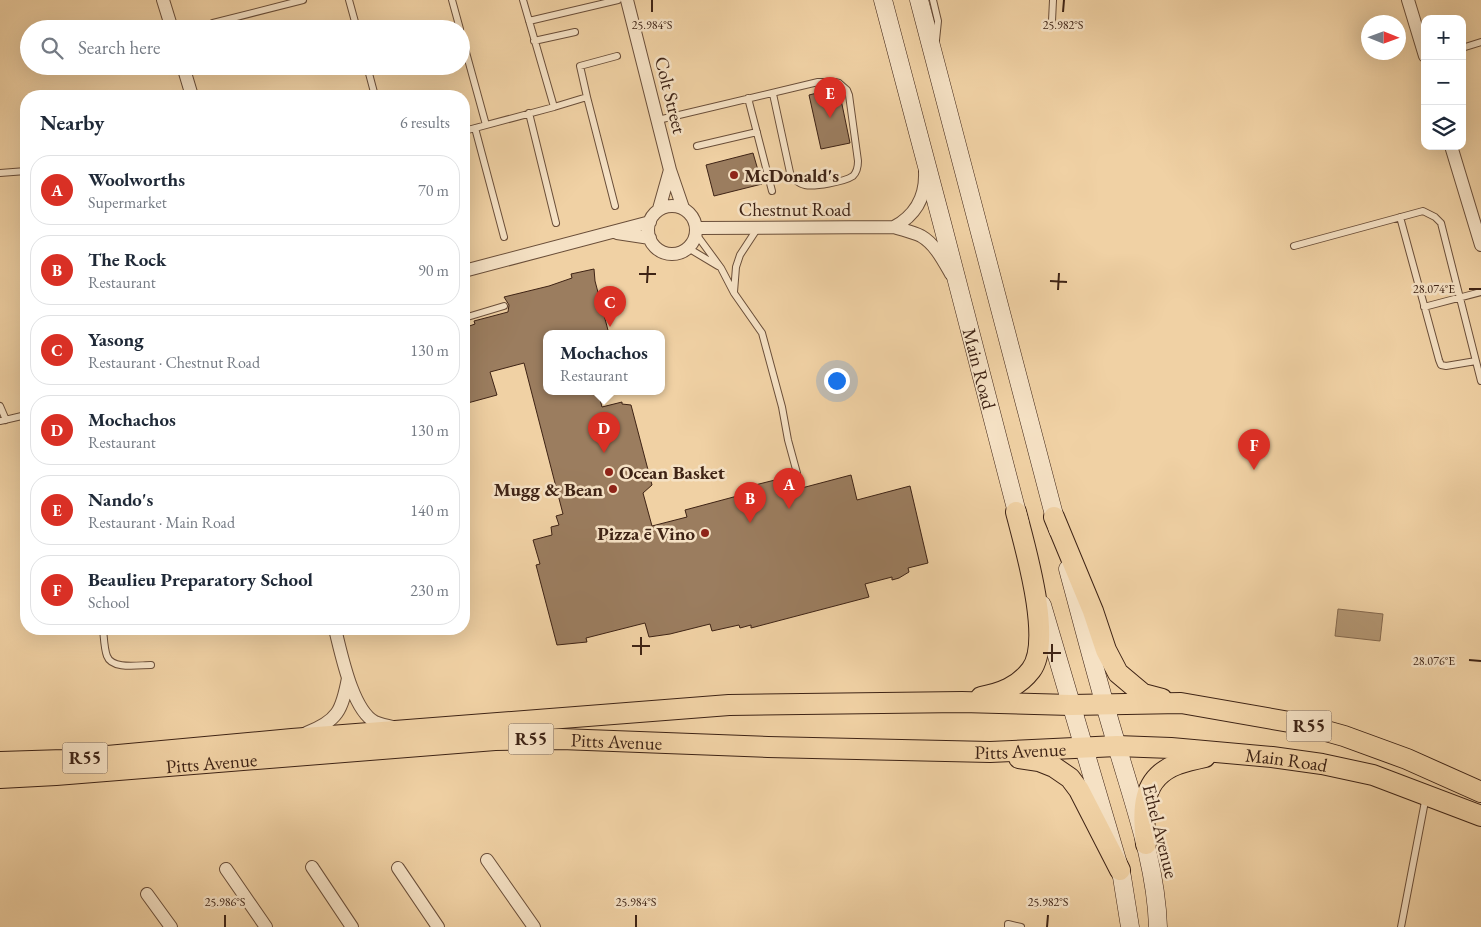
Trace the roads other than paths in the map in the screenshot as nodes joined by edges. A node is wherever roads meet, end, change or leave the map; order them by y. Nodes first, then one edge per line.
1 (163, 0) edge
2 (303, 0) edge
3 (349, 0) edge
4 (452, 0) edge
5 (523, 0) edge
6 (618, 0) edge
7 (627, 0) edge
8 (883, 0) edge
9 (919, 0) edge
10 (933, 0) edge
11 (1053, 0) edge
12 (1408, 0) edge
13 (169, 20) edge
14 (225, 20) edge
15 (355, 20) edge
16 (458, 20) edge
17 (529, 21) junction
18 (1052, 21) dead end
19 (575, 32) dead end
20 (534, 42) junction
21 (1481, 42) edge
22 (1421, 43) edge
23 (1466, 47) edge
24 (617, 56) dead end
25 (935, 59) junction
26 (470, 67) edge
27 (186, 75) edge
28 (369, 75) edge
29 (190, 90) edge
30 (373, 90) edge
31 (773, 94) junction
32 (587, 97) junction
33 (748, 98) junction
34 (554, 107) junction
35 (529, 113) junction
36 (658, 120) junction
37 (486, 125) junction
38 (475, 128) junction
39 (470, 129) edge
40 (757, 132) junction
41 (697, 146) dead end
42 (1452, 150) edge
43 (925, 157) junction
44 (670, 170) junction
45 (20, 171) edge
46 (0, 173) edge
47 (772, 191) dead end
48 (615, 206) dead end
49 (682, 208) junction
50 (660, 210) junction
51 (1400, 217) junction
52 (650, 222) junction
53 (556, 223) dead end
54 (894, 227) junction
55 (757, 229) junction
56 (696, 231) junction
57 (609, 232) junction
58 (504, 237) dead end
59 (650, 238) junction
60 (1481, 245) edge
61 (1294, 246) dead end
62 (688, 248) junction
63 (721, 268) junction
64 (470, 269) edge
65 (958, 286) junction
66 (1481, 292) edge
67 (734, 293) junction
68 (1460, 297) junction
69 (504, 306) dead end
70 (1424, 307) junction
71 (470, 316) edge
72 (1476, 361) junction
73 (1481, 381) edge
74 (0, 406) edge
75 (20, 416) edge
76 (3, 420) edge
77 (797, 473) dead end
78 (1016, 512) junction
79 (1054, 517) junction
80 (104, 635) edge
81 (337, 635) edge
82 (151, 665) dead end
83 (348, 678) junction
84 (962, 702) junction
85 (1181, 703) junction
86 (1104, 704) junction
87 (1071, 705) junction
88 (415, 731) junction
89 (292, 739) junction
90 (1117, 746) junction
91 (1084, 748) junction
92 (990, 752) junction
93 (1227, 753) junction
94 (0, 762) edge
95 (0, 778) edge
96 (1481, 792) edge
97 (1426, 795) junction
98 (1481, 816) edge
99 (1146, 844) junction
100 (487, 860) dead end
101 (312, 867) dead end
102 (398, 868) dead end
103 (226, 869) dead end
104 (1120, 870) junction
105 (147, 894) dead end
106 (171, 927) edge
107 (266, 927) edge
108 (352, 927) edge
109 (438, 927) edge
110 (534, 927) edge
111 (1008, 927) edge
112 (1021, 927) edge
113 (1130, 927) edge
114 (1158, 927) edge
115 (1401, 927) edge

1 - 13 street
2 - 14 lane
3 - 15 lane
4 - 16 lane
5 - 17 lane
6 - 17 lane
7 - 36 street, Colt Street
8 - 43 main road, Main Road
9 - 25 main road, Main Road
10 - 25 lane
11 - 18 lane
12 - 22 street
17 - 20 lane
19 - 20 lane
20 - 34 lane
21 - 23 lane
24 - 32 lane
25 - 79 main road, Main Road
26 - 37 lane
27 - 29 street
28 - 30 lane
31 - 31 lane
31 - 33 lane
32 - 34 lane
32 - 48 lane
33 - 36 lane
33 - 40 lane
34 - 35 lane
35 - 37 lane
35 - 53 lane
36 - 44 street, Colt Street
37 - 38 lane
38 - 39 lane
38 - 58 lane
40 - 41 lane
40 - 47 lane
42 - 60 street
43 - 54 street
43 - 65 main road, Main Road
44 - 49 street, Colt Street
44 - 50 street, Colt Street
45 - 46 lane
49 - 50 street
49 - 56 street
50 - 52 street
51 - 61 lane
51 - 68 lane
51 - 70 lane
52 - 57 street
52 - 59 street
54 - 55 street, Chestnut Road
54 - 65 street, Chestnut Road
55 - 56 street, Chestnut Road
55 - 67 lane
56 - 62 street
56 - 63 lane
57 - 59 street
57 - 64 street
59 - 62 street
62 - 63 lane
63 - 67 lane
65 - 78 main road, Main Road
66 - 68 lane
67 - 77 lane
68 - 70 lane
68 - 72 lane
69 - 71 lane
70 - 72 lane
72 - 73 lane
74 - 76 lane
75 - 76 lane
78 - 84 main road
78 - 87 main road, Main Road
79 - 85 main road
79 - 86 main road, Main Road
80 - 82 lane
81 - 83 street
83 - 88 street
83 - 89 street
84 - 87 main road, Pitts Avenue / R55
84 - 88 main road, Pitts Avenue / R55
85 - 86 main road, Main Road / R55
85 - 96 main road, Main Road / R55
86 - 87 main road, Main Road / R55
86 - 90 main road, Ethel Avenue
87 - 91 main road
88 - 89 main road, Pitts Avenue / R55
89 - 94 main road, Pitts Avenue / R55
90 - 91 main road, Main Road / R55
90 - 93 main road, Main Road / R55
90 - 99 main road, Ethel Avenue
91 - 92 main road, Pitts Avenue / R55
91 - 104 main road
92 - 95 main road, Pitts Avenue / R55
92 - 104 main road
93 - 97 main road, Main Road / R55
93 - 99 main road
97 - 98 main road, Main Road / R55
97 - 115 lane
99 - 114 main road, Ethel Avenue
100 - 110 street
101 - 108 street
102 - 109 street
103 - 107 street
104 - 113 main road
105 - 106 street
111 - 112 lane

